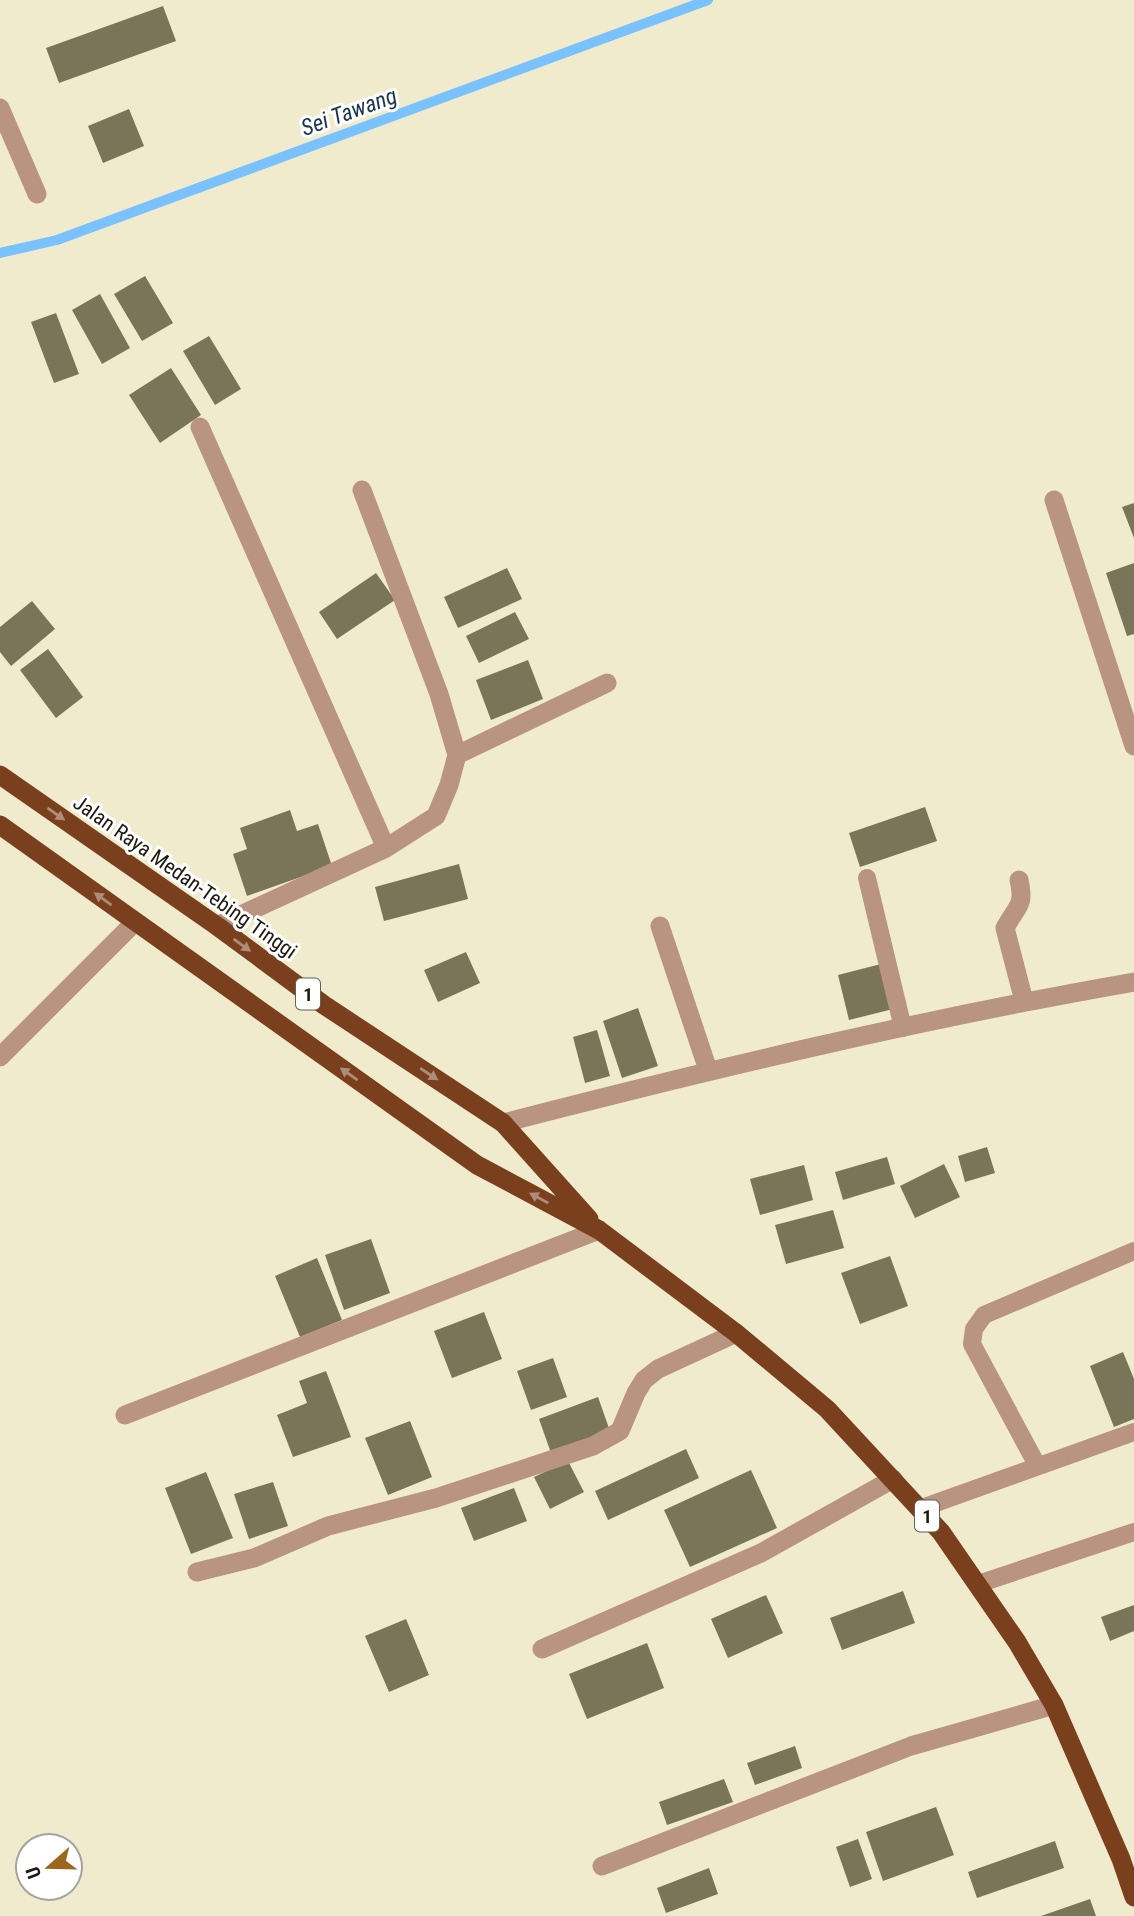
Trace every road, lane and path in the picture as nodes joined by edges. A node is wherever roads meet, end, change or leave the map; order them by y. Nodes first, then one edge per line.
1 (0, 108) edge
2 (37, 194) dead end
3 (200, 428) dead end
4 (362, 490) dead end
5 (1054, 499) dead end
6 (607, 683) dead end
7 (1134, 747) edge
8 (457, 755) junction
9 (0, 775) edge
10 (0, 825) edge
11 (387, 848) junction
12 (867, 878) dead end
13 (1020, 880) dead end
14 (135, 922) junction
15 (217, 926) junction
16 (660, 926) dead end
17 (1134, 982) edge
18 (1024, 1001) junction
19 (903, 1028) junction
20 (0, 1057) edge
21 (708, 1070) junction
22 (503, 1123) junction
23 (599, 1230) junction
24 (1134, 1251) edge
25 (736, 1333) junction
26 (125, 1415) dead end
27 (1134, 1432) edge
28 (1037, 1465) junction
29 (893, 1479) junction
30 (919, 1509) junction
31 (1134, 1532) edge
32 (197, 1572) dead end
33 (978, 1584) junction
34 (542, 1649) dead end
35 (1054, 1705) junction
36 (602, 1866) dead end
37 (1131, 1876) edge
38 (1134, 1897) edge

1 - 2 street
3 - 11 street
4 - 8 street
5 - 7 street
6 - 8 street
8 - 11 street
9 -> 15 highway, Jalan Raya Medan-Tebing Tinggi / 1
14 -> 10 highway, Jalan Raya Medan-Tebing Tinggi / 1
11 - 15 street
12 - 19 lane
13 - 18 street
14 - 20 street
23 -> 14 highway, Jalan Raya Medan-Tebing Tinggi / 1
15 -> 22 highway, Jalan Raya Medan-Tebing Tinggi / 1
16 - 21 street
17 - 18 street
18 - 19 street
19 - 21 street
21 - 22 street
22 - 23 highway, Jalan Raya Medan-Tebing Tinggi / 1
23 - 25 highway, Jalan Raya Medan-Tebing Tinggi / 1
23 - 26 street
24 - 28 lane
25 - 29 highway, Jalan Raya Medan-Tebing Tinggi / 1
25 - 32 street
27 - 28 lane
28 - 30 lane
29 - 30 highway, Jalan Raya Medan-Tebing Tinggi / 1
29 - 34 street
30 - 33 highway, Jalan Raya Medan-Tebing Tinggi / 1
31 - 33 lane
33 - 35 highway, Jalan Raya Medan-Tebing Tinggi / 1
35 - 36 street
35 - 37 highway, Jalan Raya Medan-Tebing Tinggi / 1
37 - 38 highway, Jalan Raya Medan-Tebing Tinggi / 1

